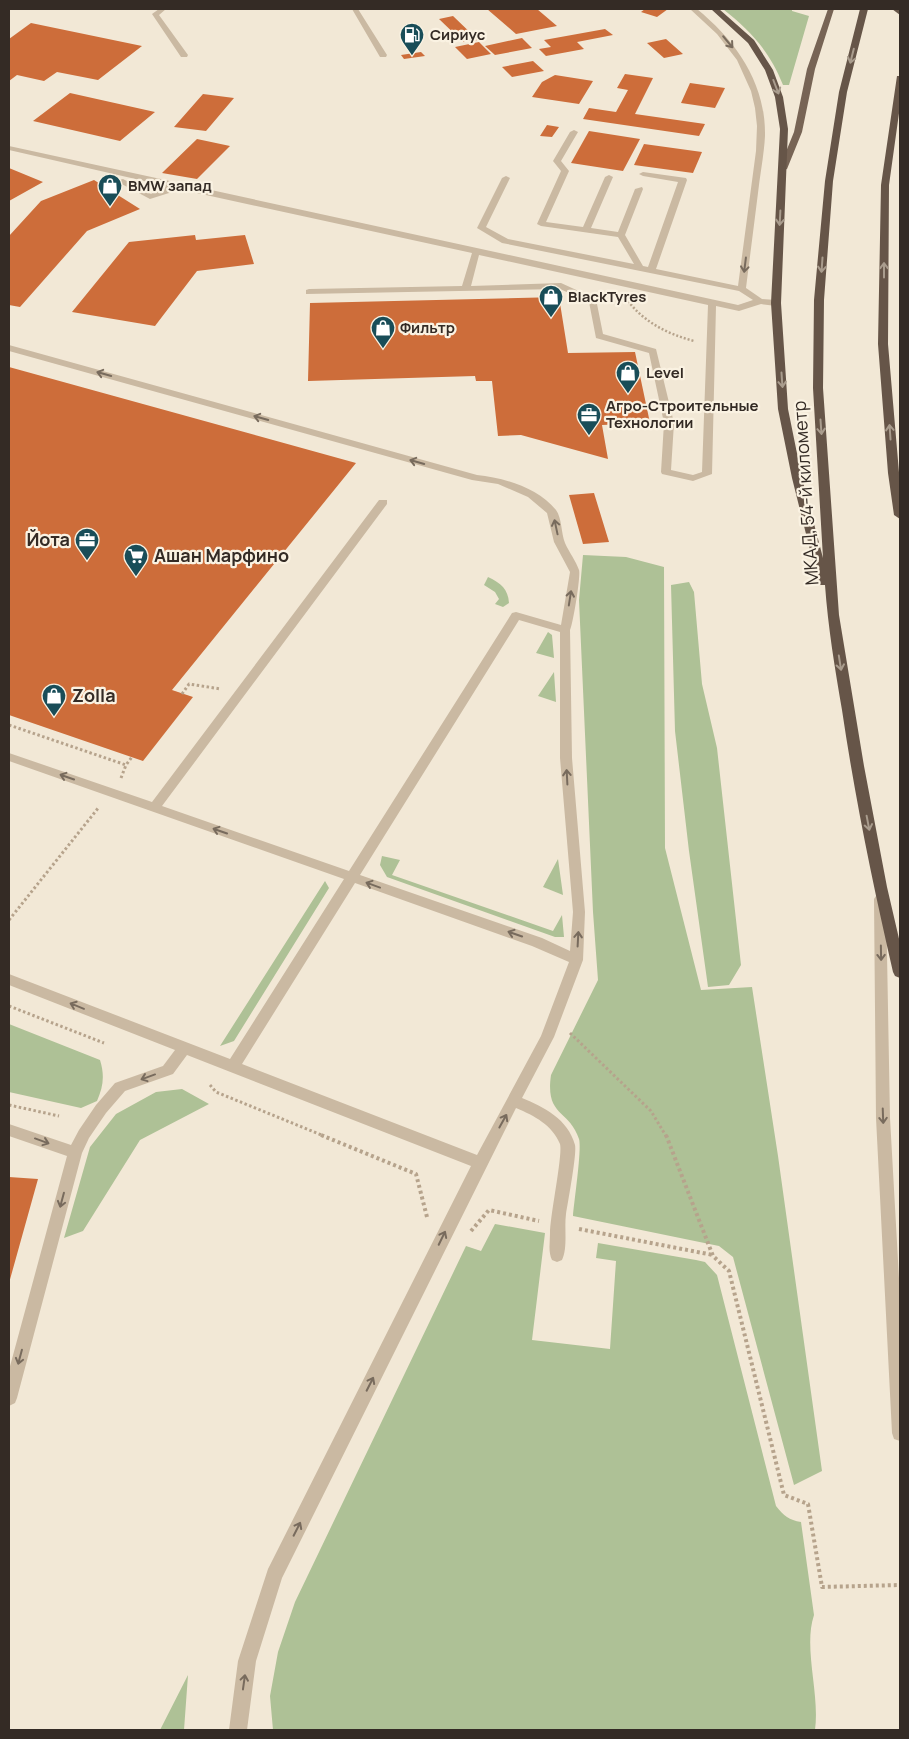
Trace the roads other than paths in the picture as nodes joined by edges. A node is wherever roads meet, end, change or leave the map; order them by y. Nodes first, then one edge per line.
1 (163, 9) edge
2 (355, 9) edge
3 (693, 9) edge
4 (714, 9) edge
5 (831, 9) edge
6 (864, 9) edge
7 (896, 9) edge
8 (900, 13) edge
9 (184, 55) dead end
10 (383, 55) dead end
11 (900, 78) edge
12 (574, 132) dead end
13 (9, 148) edge
14 (783, 169) junction
15 (643, 174) dead end
16 (609, 177) dead end
17 (506, 178) dead end
18 (120, 180) dead end
19 (172, 185) junction
20 (640, 189) dead end
21 (586, 230) junction
22 (621, 235) junction
23 (477, 252) junction
24 (640, 268) junction
25 (651, 270) junction
26 (466, 288) junction
27 (742, 289) junction
28 (309, 292) dead end
29 (760, 301) junction
30 (712, 303) junction
31 (776, 303) junction
32 (9, 348) edge
33 (383, 502) dead end
34 (900, 516) edge
35 (833, 614) junction
36 (565, 630) junction
37 (9, 757) edge
38 (154, 808) junction
39 (353, 878) junction
40 (880, 887) junction
41 (576, 960) junction
42 (900, 972) edge
43 (9, 979) edge
44 (184, 1048) junction
45 (234, 1067) junction
46 (514, 1101) junction
47 (9, 1130) edge
48 (74, 1153) junction
49 (480, 1163) junction
50 (557, 1255) dead end
51 (9, 1398) edge
52 (900, 1432) edge
53 (238, 1730) edge

1 - 9 lane
2 - 10 lane
3 -> 27 lane
4 -> 14 highway
5 - 14 main road
6 -> 35 highway, МКАД, 54-й километр
7 - 8 highway
34 -> 11 highway
12 - 21 lane
13 - 19 lane
14 -> 31 highway
15 - 25 lane
16 - 21 lane
17 - 24 lane
18 - 19 lane
19 - 23 lane
20 - 22 lane
21 - 22 lane
22 - 24 lane
23 - 26 lane
23 - 30 lane
24 - 25 lane
25 - 27 lane
26 - 28 lane
26 - 30 lane
27 - 29 lane
29 - 30 lane
29 - 31 lane
31 -> 35 highway
36 -> 32 lane
33 - 38 lane
35 -> 40 highway, МКАД, 54-й километр
36 - 39 lane
41 -> 36 lane
38 -> 37 lane
39 -> 38 lane
41 -> 39 lane
39 - 45 lane
40 - 42 highway, МКАД, 54-й километр
40 -> 52 lane
41 - 46 lane
44 -> 43 lane
44 - 45 lane
44 -> 48 lane
45 - 49 lane
49 -> 46 lane
46 - 50 lane
47 -> 48 lane
48 -> 51 lane
53 -> 49 lane

